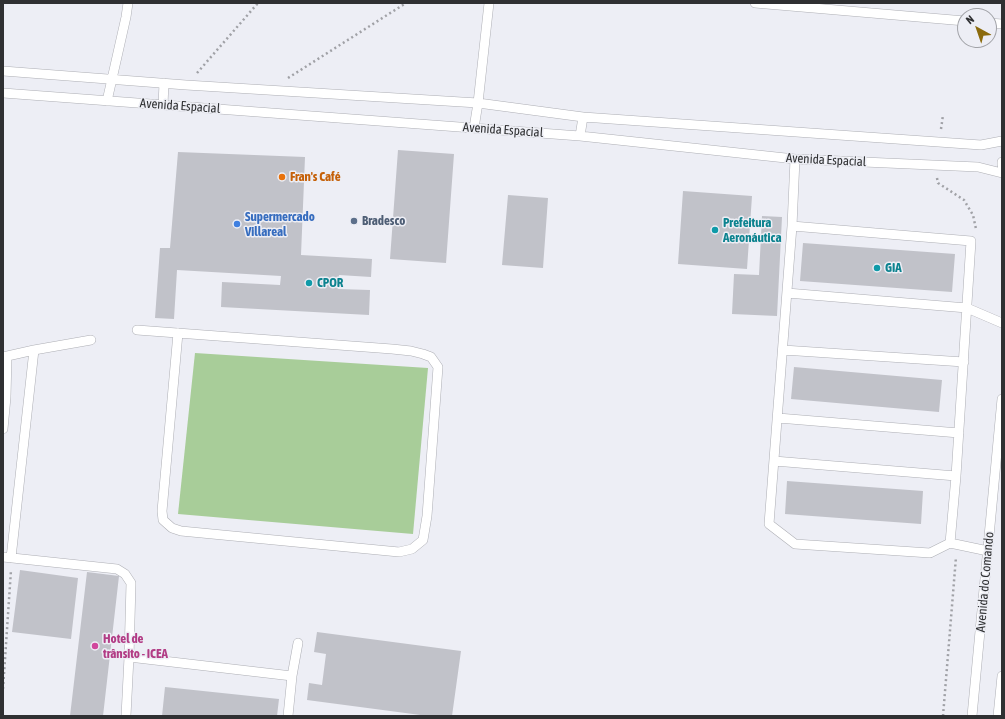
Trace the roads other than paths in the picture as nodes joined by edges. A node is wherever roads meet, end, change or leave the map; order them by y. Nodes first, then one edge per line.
1 (128, 3) edge
2 (489, 3) edge
3 (755, 3) edge
4 (957, 20) edge
5 (3, 71) edge
6 (112, 80) junction
7 (164, 83) junction
8 (3, 93) edge
9 (107, 101) junction
10 (478, 103) junction
11 (163, 105) junction
12 (583, 117) junction
13 (474, 128) junction
14 (580, 136) junction
15 (1002, 141) edge
16 (796, 159) junction
17 (1002, 173) edge
18 (792, 226) junction
19 (787, 293) junction
20 (967, 308) junction
21 (1002, 323) edge
22 (137, 330) dead end
23 (178, 333) junction
24 (91, 340) dead end
25 (34, 350) junction
26 (783, 350) junction
27 (5, 356) edge
28 (964, 362) junction
29 (1002, 399) edge
30 (778, 418) junction
31 (3, 429) edge
32 (959, 433) junction
33 (774, 461) junction
34 (956, 476) junction
35 (950, 543) junction
36 (988, 551) junction
37 (7, 558) edge
38 (298, 643) dead end
39 (129, 657) junction
40 (292, 676) junction
41 (1002, 676) edge
42 (126, 716) edge
43 (288, 716) edge
44 (972, 716) edge
45 (998, 716) edge

1 - 6 lane
2 - 10 lane
3 - 4 lane
5 - 6 lane, Avenida Espacial
6 - 7 lane, Avenida Espacial
6 - 9 lane
7 - 10 lane, Avenida Espacial
7 - 11 lane
8 - 9 lane, Avenida Espacial
9 - 11 lane, Avenida Espacial
10 - 12 lane, Avenida Espacial
10 - 13 lane
11 - 13 lane, Avenida Espacial
12 - 14 lane
12 - 15 lane, Avenida Espacial
13 - 14 lane, Avenida Espacial
14 - 16 lane, Avenida Espacial
16 - 17 lane, Avenida Espacial
16 - 18 lane
18 - 19 lane
18 - 20 lane
19 - 20 lane
19 - 26 lane
20 - 21 lane
20 - 28 lane
22 - 23 lane
23 - 23 lane
24 - 25 lane
25 - 27 lane
25 - 37 lane
26 - 28 lane
26 - 30 lane
27 - 31 lane
28 - 32 lane
29 - 36 lane, Avenida do Comando
30 - 32 lane
30 - 33 lane
32 - 34 lane
33 - 34 lane
33 - 35 lane
34 - 35 lane
35 - 36 lane
36 - 44 lane, Avenida do Comando
37 - 39 lane
38 - 40 lane
39 - 40 lane
39 - 42 lane
40 - 43 lane
41 - 45 lane

